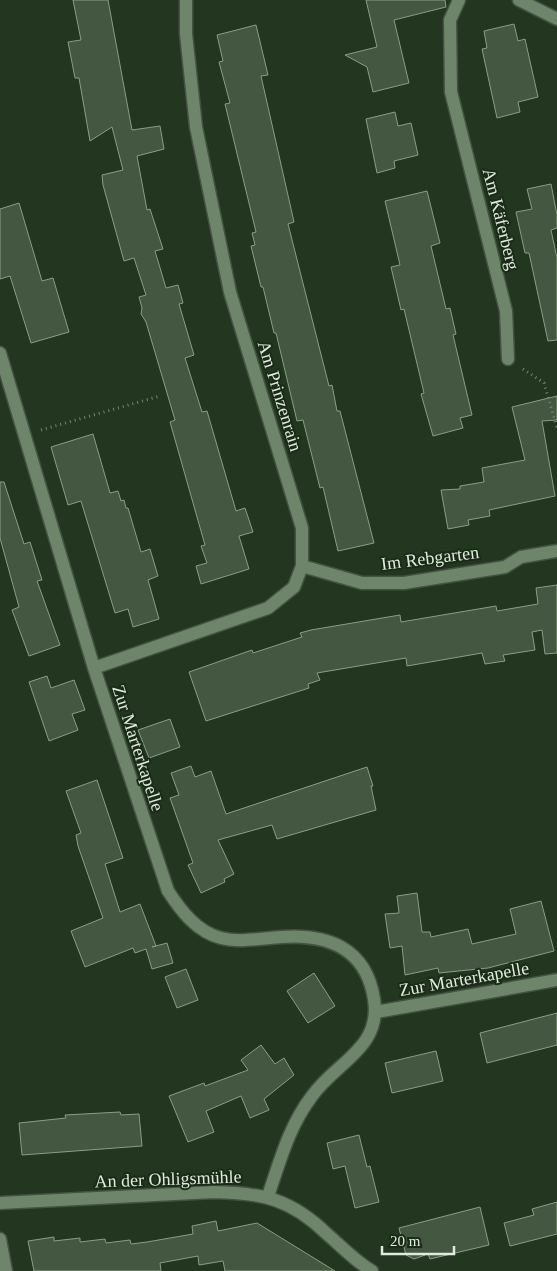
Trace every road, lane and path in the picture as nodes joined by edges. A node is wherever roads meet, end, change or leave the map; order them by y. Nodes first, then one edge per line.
1 (186, 0) edge
2 (458, 0) edge
3 (519, 0) edge
4 (557, 20) edge
5 (0, 352) edge
6 (508, 359) joint
7 (160, 396) dead end
8 (557, 428) edge
9 (26, 435) junction
10 (557, 551) edge
11 (302, 566) junction
12 (94, 668) junction
13 (557, 980) edge
14 (376, 1012) junction
15 (268, 1196) junction
16 (0, 1203) edge
17 (0, 1239) edge
18 (6, 1271) edge
19 (372, 1271) edge

1 - 11 street, Am Prinzenrain
2 - 6 street, Am Käferberg
3 - 4 street
5 - 9 street, Zur Marterkapelle
6 - 8 path
7 - 9 path
9 - 12 street, Zur Marterkapelle
10 - 11 street, Im Rebgarten
11 - 12 street, Am Prinzenrain
12 - 14 street, Zur Marterkapelle
13 - 14 street, Zur Marterkapelle
14 - 15 street, Zur Marterkapelle
15 - 16 street, An der Ohligsmühle
15 - 19 street, An der Ohligsmühle
17 - 18 street

